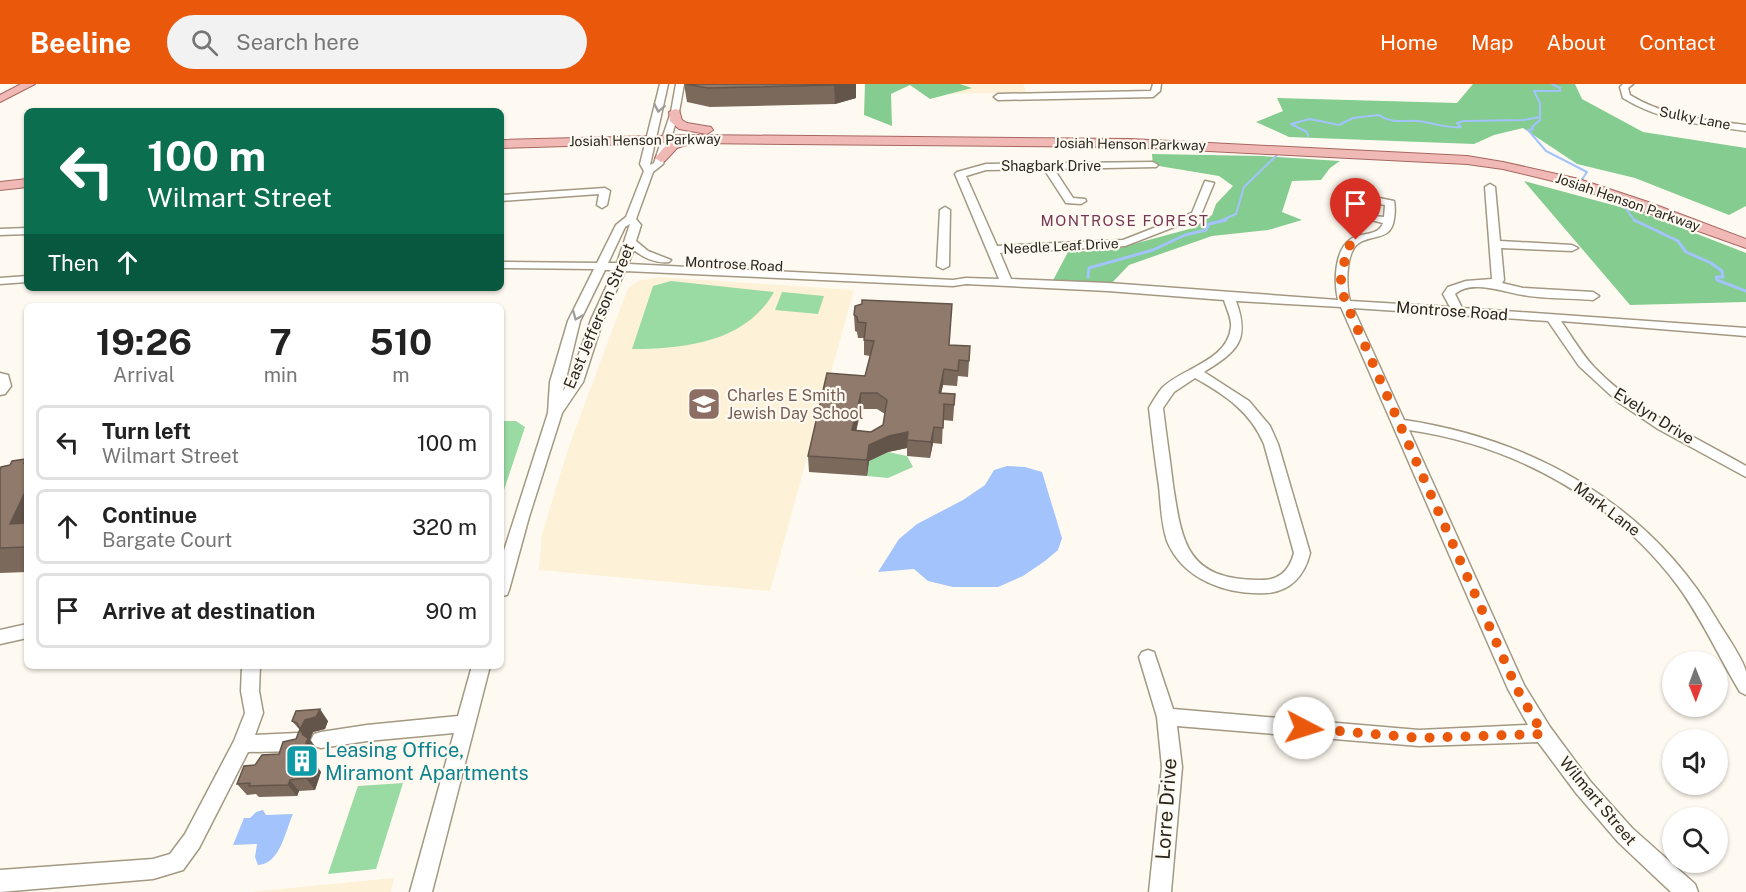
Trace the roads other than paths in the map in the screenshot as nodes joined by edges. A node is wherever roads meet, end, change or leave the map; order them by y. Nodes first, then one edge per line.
1 (15, 84) edge
2 (30, 84) edge
3 (664, 84) edge
4 (680, 84) edge
5 (1157, 84) edge
6 (1629, 84) edge
7 (0, 91) edge
8 (998, 97) dead end
9 (0, 99) edge
10 (675, 112) junction
11 (1746, 128) edge
12 (715, 131) junction
13 (863, 133) junction
14 (653, 135) junction
15 (668, 135) junction
16 (504, 136) edge
17 (696, 139) junction
18 (786, 140) junction
19 (504, 144) edge
20 (660, 158) junction
21 (1153, 165) dead end
22 (1047, 166) junction
23 (649, 171) junction
24 (24, 174) edge
25 (1562, 175) junction
26 (0, 177) edge
27 (24, 183) edge
28 (1209, 183) dead end
29 (0, 186) edge
30 (1490, 187) dead end
31 (1614, 190) junction
32 (504, 198) edge
33 (1082, 201) dead end
34 (602, 205) dead end
35 (945, 210) dead end
36 (631, 219) junction
37 (1389, 221) dead end
38 (24, 231) edge
39 (0, 232) edge
40 (1746, 236) edge
41 (631, 242) junction
42 (1496, 244) junction
43 (1746, 244) edge
44 (1572, 248) dead end
45 (993, 250) junction
46 (504, 256) edge
47 (665, 260) junction
48 (603, 262) junction
49 (623, 263) junction
50 (504, 265) edge
51 (943, 266) junction
52 (925, 274) junction
53 (24, 279) edge
54 (961, 279) junction
55 (0, 280) edge
56 (1007, 283) junction
57 (1494, 284) junction
58 (1593, 296) dead end
59 (1228, 297) junction
60 (1346, 304) junction
61 (1458, 311) junction
62 (1552, 317) junction
63 (1746, 332) edge
64 (1194, 372) junction
65 (0, 377) edge
66 (0, 391) edge
67 (555, 413) junction
68 (1398, 424) junction
69 (1746, 472) edge
70 (504, 579) edge
71 (24, 632) edge
72 (0, 637) edge
73 (1148, 657) dead end
74 (251, 669) edge
75 (480, 669) edge
76 (1746, 687) edge
77 (1166, 717) junction
78 (466, 724) junction
79 (1543, 734) junction
80 (321, 740) dead end
81 (297, 742) edge
82 (242, 744) junction
83 (0, 881) edge
84 (421, 892) edge
85 (1160, 892) edge
86 (1687, 892) edge

1 - 7 main road
2 - 9 main road
3 -> 14 street, East Jefferson Street
4 - 10 street, East Jefferson Street
5 - 8 street
6 - 11 street, Sulky Lane
10 - 12 main road
10 - 15 street, East Jefferson Street
12 - 13 main road, Josiah Henson Parkway
12 - 15 main road, Josiah Henson Parkway
13 - 18 main road
13 - 25 main road, Josiah Henson Parkway
14 - 15 main road, Josiah Henson Parkway
14 - 16 main road, Josiah Henson Parkway
14 - 19 main road, Josiah Henson Parkway
14 - 23 street, East Jefferson Street
15 - 17 main road, Josiah Henson Parkway
15 - 20 street, East Jefferson Street
17 - 18 main road, Josiah Henson Parkway
17 - 20 main road
18 - 25 main road, Josiah Henson Parkway
20 - 23 street, East Jefferson Street
21 - 22 street, Shagbark Drive
22 - 33 street
22 - 45 street, Shagbark Drive
23 - 36 street, East Jefferson Street
24 - 26 main road
25 - 31 main road, Josiah Henson Parkway
27 - 29 main road
28 - 45 street, Needle Leaf Drive
30 - 42 street
31 - 40 main road, Josiah Henson Parkway
31 - 43 main road, Josiah Henson Parkway
32 - 34 street
35 - 51 street
36 - 41 street, East Jefferson Street
36 - 48 street, East Jefferson Street
37 - 60 street, Wilmart Street
38 - 39 street
41 - 47 street
41 - 49 street, East Jefferson Street
42 - 44 street
42 - 57 street
45 - 56 street, Shagbark Drive
46 - 48 street, Montrose Road
47 - 49 street, Montrose Road
47 - 52 street, Montrose Road
48 - 49 street, Montrose Road
48 - 50 street, Montrose Road
48 -> 67 street, East Jefferson Street
49 - 54 street, Montrose Road
49 - 67 street, East Jefferson Street
51 - 52 street
51 - 54 street
52 - 54 street, Montrose Road
53 - 55 street
54 - 56 street, Montrose Road
56 - 59 street, Montrose Road
57 - 58 street
57 - 61 street
59 - 60 street, Montrose Road
59 - 64 street
60 - 61 street, Montrose Road
60 - 68 street, Wilmart Street
61 - 62 street, Montrose Road
62 - 63 street, Montrose Road
62 - 69 street, Evelyn Drive
64 - 64 street
65 - 66 street
67 - 70 street, East Jefferson Street
68 - 76 street, Mark Lane
68 - 79 street, Wilmart Street
71 - 72 street
73 - 77 street, Lorre Drive
74 - 82 street
75 - 78 street
77 - 79 street
77 - 85 street, Lorre Drive
78 - 80 street
78 - 84 street
79 - 86 street, Wilmart Street
81 - 82 street
82 - 83 street

